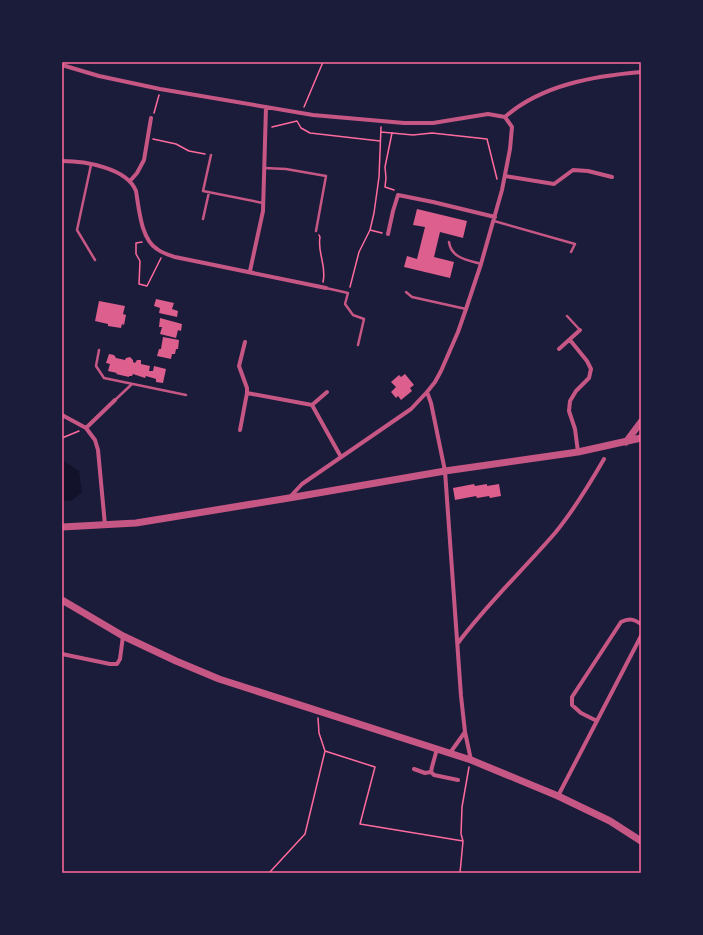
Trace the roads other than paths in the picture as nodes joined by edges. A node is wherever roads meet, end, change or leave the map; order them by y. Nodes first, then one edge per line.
1 (62, 66) edge
2 (641, 72) edge
3 (266, 107) junction
4 (505, 117) junction
5 (151, 118) road end
6 (210, 155) road end
7 (62, 161) edge
8 (91, 165) junction
9 (264, 168) junction
10 (505, 176) junction
11 (612, 177) dead end
12 (130, 181) junction
13 (209, 192) junction
14 (264, 203) junction
15 (203, 219) dead end
16 (494, 219) junction
17 (316, 231) road end
18 (388, 234) road end
19 (449, 242) dead end
20 (571, 252) dead end
21 (95, 260) dead end
22 (481, 264) junction
23 (250, 271) junction
24 (324, 287) joint
25 (406, 292) dead end
26 (466, 309) junction
27 (567, 316) dead end
28 (580, 330) joint
29 (570, 340) junction
30 (245, 342) dead end
31 (358, 344) dead end
32 (559, 349) dead end
33 (99, 350) dead end
34 (132, 384) junction
35 (326, 392) dead end
36 (427, 392) junction
37 (247, 393) junction
38 (186, 395) dead end
39 (115, 400) joint
40 (312, 406) junction
41 (62, 415) edge
42 (641, 422) edge
43 (86, 428) junction
44 (240, 430) dead end
45 (641, 438) edge
46 (626, 442) junction
47 (578, 452) junction
48 (341, 457) junction
49 (604, 459) dead end
50 (445, 471) junction
51 (289, 498) junction
52 (105, 525) junction
53 (62, 527) edge
54 (62, 600) edge
55 (641, 624) edge
56 (123, 636) junction
57 (641, 636) edge
58 (458, 644) junction
59 (62, 654) edge
60 (596, 721) junction
61 (465, 732) junction
62 (437, 749) junction
63 (450, 753) junction
64 (471, 760) junction
65 (414, 769) dead end
66 (431, 772) junction
67 (458, 780) dead end
68 (558, 796) junction
69 (641, 841) edge

1 - 3 street
2 - 4 street
3 - 4 street
3 - 9 street
4 - 10 street
5 - 12 street
6 - 13 lane
7 - 8 street
8 - 12 street
8 - 21 lane
9 - 14 street
9 - 17 lane
10 - 11 street
10 - 16 street
12 - 23 street
13 - 14 lane
13 - 15 lane
14 - 23 street
16 - 18 street
16 - 20 lane
16 - 22 street
19 - 22 lane
22 - 26 street
23 - 24 street
24 - 31 lane
25 - 26 lane
26 - 36 street
27 - 28 lane
28 - 29 street
29 - 32 street
29 - 47 street
30 - 37 street
33 - 34 lane
34 - 38 lane
34 - 39 lane
35 - 40 street
36 - 48 street
36 - 50 street
37 - 40 street
37 - 44 street
39 - 43 street
40 - 48 street
41 - 43 street
42 - 46 street
43 - 52 street
45 - 46 street
46 - 47 street
47 - 50 street
48 - 51 street
49 - 58 street
50 - 51 street
50 - 58 street
51 - 52 street
52 - 53 street
54 - 56 street
55 - 60 street
56 - 59 street
56 - 62 street
57 - 60 street
58 - 61 street
60 - 68 street
61 - 63 street
61 - 64 street
62 - 63 street
62 - 66 street
63 - 64 street
64 - 68 street
65 - 66 street
66 - 67 street
68 - 69 street

